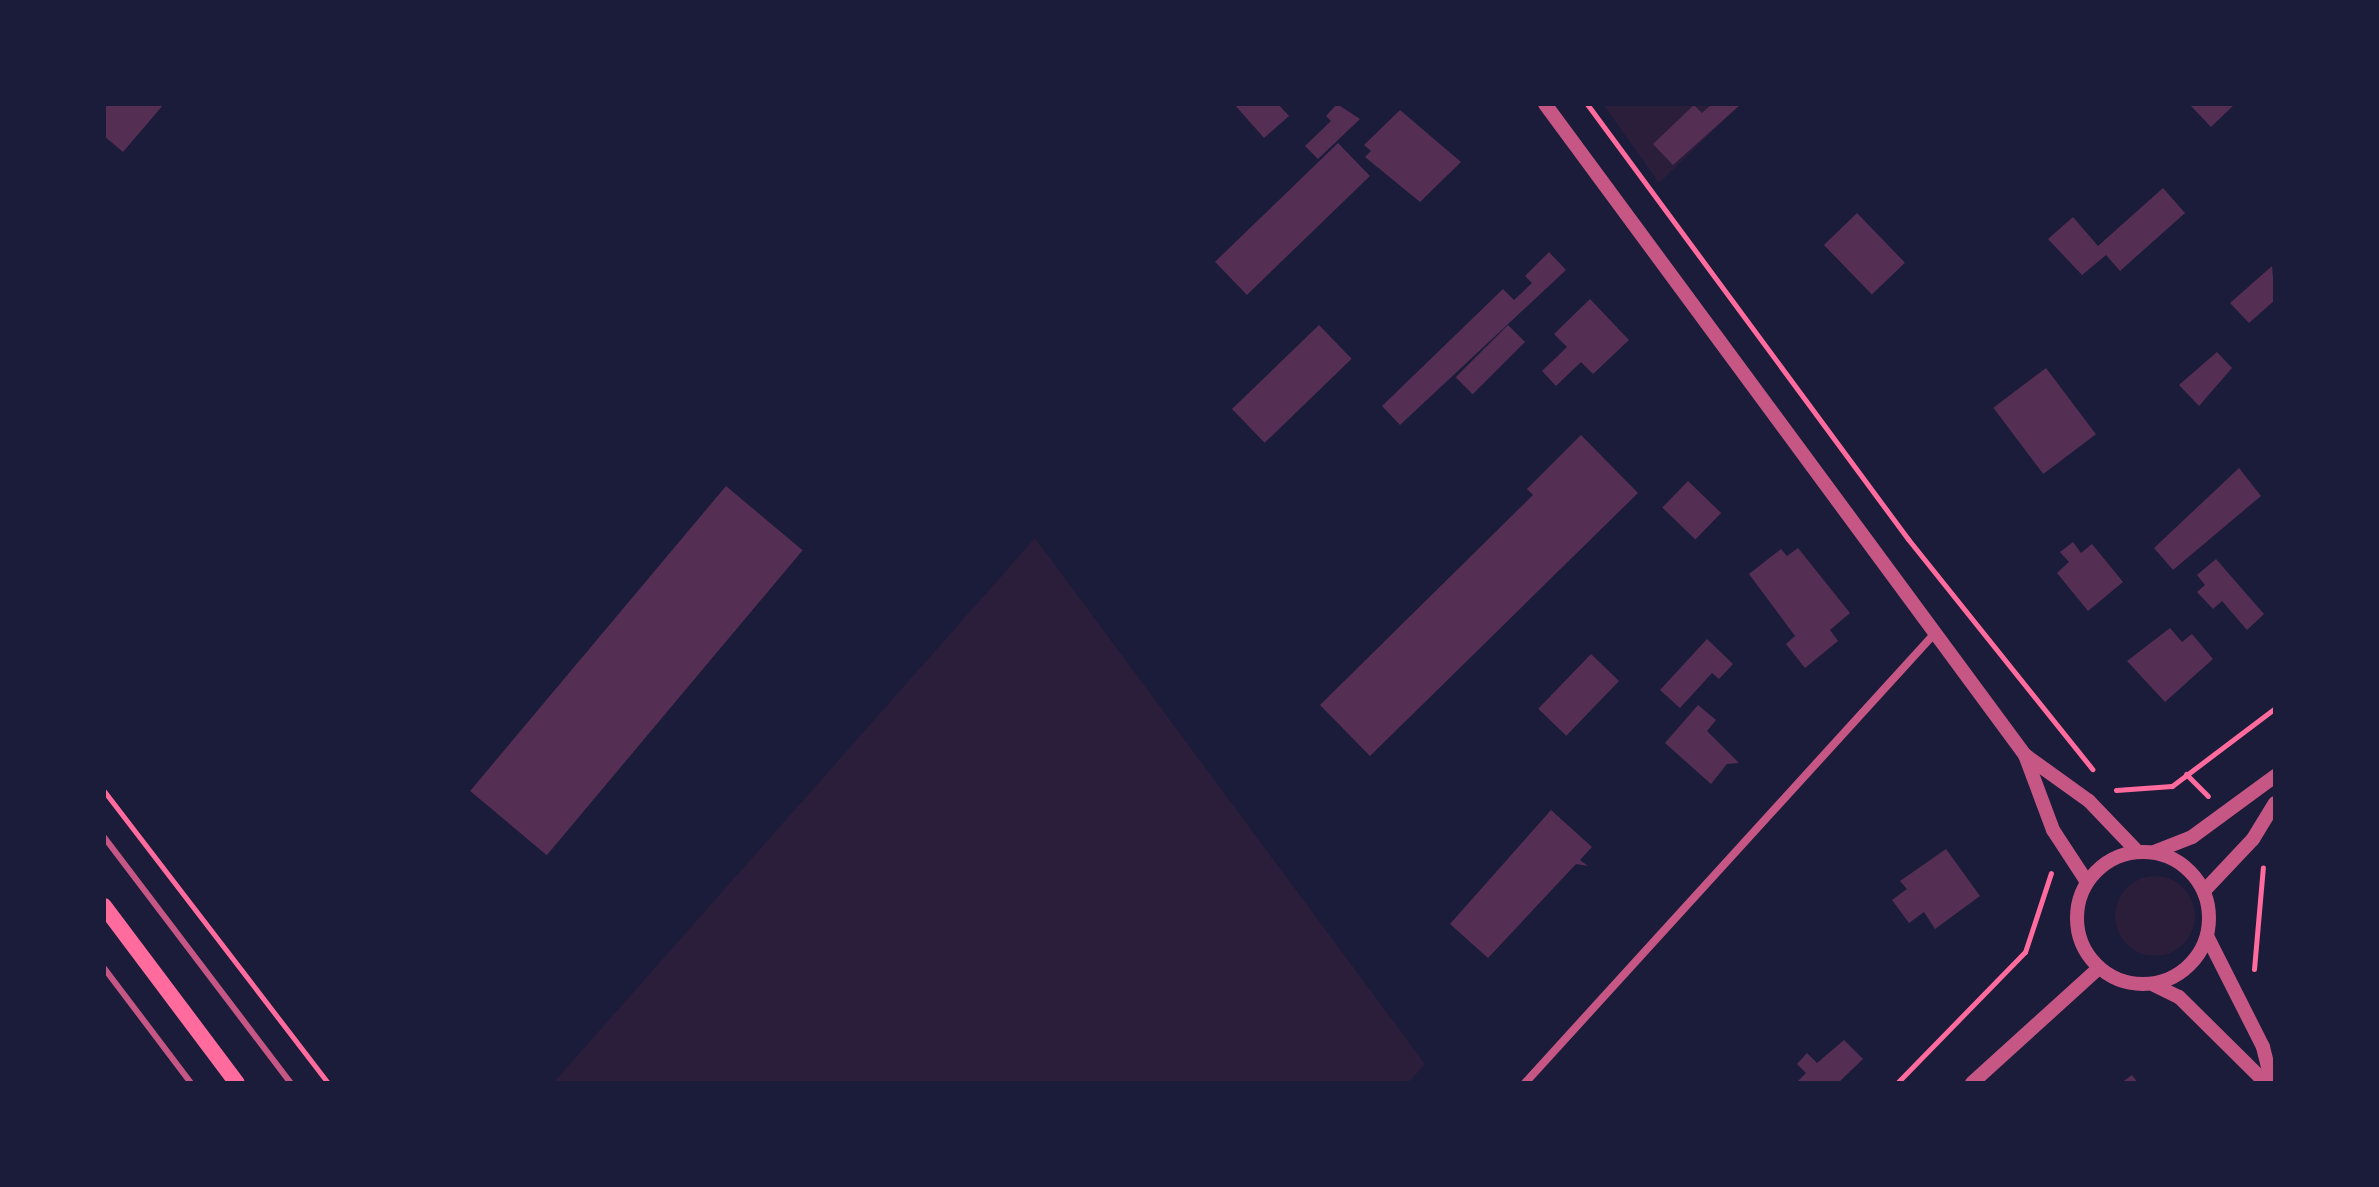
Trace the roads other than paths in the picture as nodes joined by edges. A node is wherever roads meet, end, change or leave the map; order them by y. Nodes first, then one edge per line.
1 (1545, 104) edge
2 (1935, 633) junction
3 (2025, 755) junction
4 (2275, 776) edge
5 (2275, 803) edge
6 (104, 837) edge
7 (2137, 851) junction
8 (2154, 852) junction
9 (2087, 882) junction
10 (2204, 891) junction
11 (104, 906) edge
12 (2207, 936) junction
13 (104, 968) edge
14 (2099, 968) junction
15 (2152, 984) junction
16 (191, 1083) edge
17 (237, 1083) edge
18 (291, 1083) edge
19 (1525, 1083) edge
20 (1972, 1083) edge
21 (2269, 1083) edge

1 - 2 street
2 - 3 street
2 - 19 street
3 - 7 street
3 - 9 street
4 - 8 street
5 - 10 street
6 - 18 lane
7 - 8 street
7 - 9 street
8 - 10 street
9 - 14 street
10 - 12 street
11 - 17 main road
12 - 15 street
12 - 21 street
13 - 16 lane
14 - 15 street
14 - 20 street
15 - 21 street

